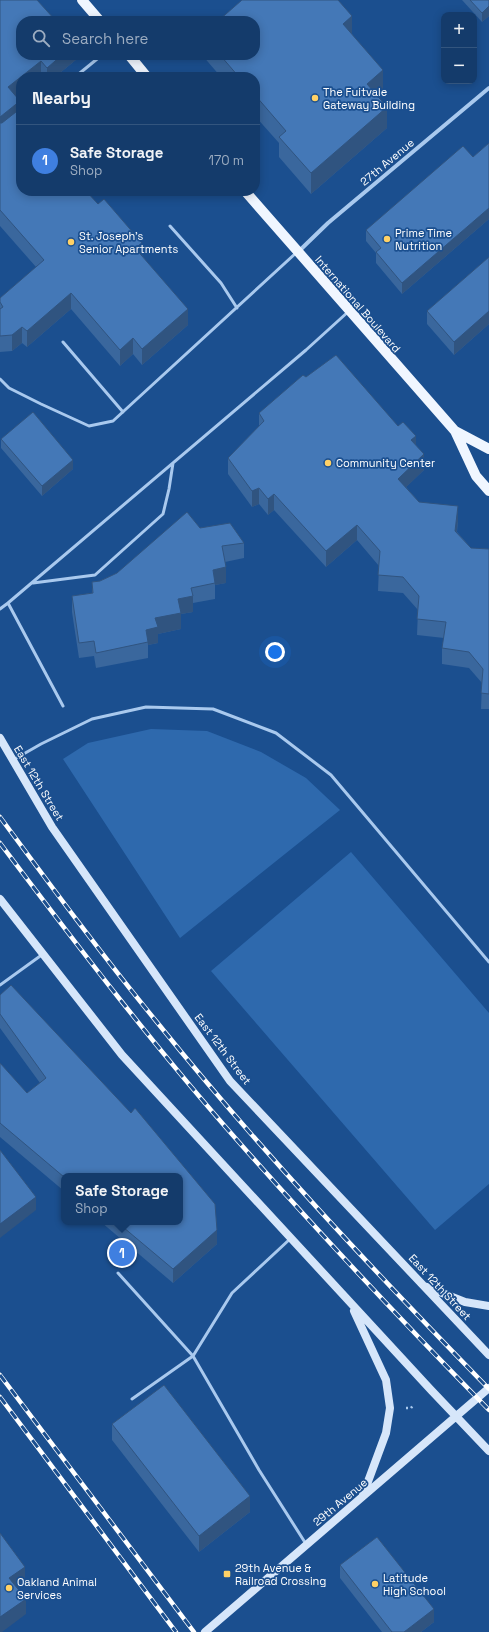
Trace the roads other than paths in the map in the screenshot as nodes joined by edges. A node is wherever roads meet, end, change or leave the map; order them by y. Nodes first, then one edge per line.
1 (82, 0) edge
2 (96, 16) edge
3 (96, 60) edge
4 (133, 60) edge
5 (81, 72) edge
6 (143, 72) edge
7 (489, 88) edge
8 (249, 196) edge
9 (170, 226) dead end
10 (298, 252) junction
11 (237, 308) junction
12 (349, 311) junction
13 (63, 342) dead end
14 (0, 379) edge
15 (123, 412) junction
16 (455, 431) junction
17 (489, 449) edge
18 (173, 463) junction
19 (489, 491) edge
20 (32, 583) junction
21 (8, 603) junction
22 (0, 609) edge
23 (63, 706) dead end
24 (0, 738) edge
25 (13, 760) junction
26 (0, 899) edge
27 (43, 954) junction
28 (489, 962) edge
29 (0, 985) edge
30 (291, 1238) junction
31 (118, 1273) dead end
32 (424, 1286) junction
33 (350, 1303) junction
34 (489, 1306) edge
35 (489, 1355) edge
36 (193, 1356) junction
37 (489, 1388) edge
38 (132, 1399) dead end
39 (455, 1417) junction
40 (489, 1451) edge
41 (363, 1496) junction
42 (306, 1544) junction
43 (205, 1632) edge

1 - 2 main road
3 - 5 lane
4 - 6 main road
7 - 10 street, 27th Avenue
8 - 10 main road, International Boulevard
9 - 11 lane
10 - 11 lane
10 - 12 main road, International Boulevard
11 - 15 lane
12 - 16 main road, International Boulevard
12 - 18 lane
13 - 15 lane
14 - 15 lane
16 - 17 main road, International Boulevard
16 - 19 main road, International Boulevard
18 - 20 lane
18 - 20 lane
20 - 21 lane
21 - 22 lane
21 - 23 lane
24 - 25 main road, East 12th Street
25 - 28 lane
25 - 32 main road, East 12th Street
26 - 27 main road
27 - 29 lane
27 - 30 main road
30 - 33 main road
30 - 36 lane
31 - 36 lane
32 - 34 main road
32 - 35 main road, East 12th Street
33 - 39 main road
33 - 41 main road
36 - 38 lane
36 - 42 lane
37 - 39 main road, 29th Avenue
39 - 40 main road
39 - 41 main road, 29th Avenue
41 - 42 main road, 29th Avenue
42 - 43 main road, 29th Avenue

